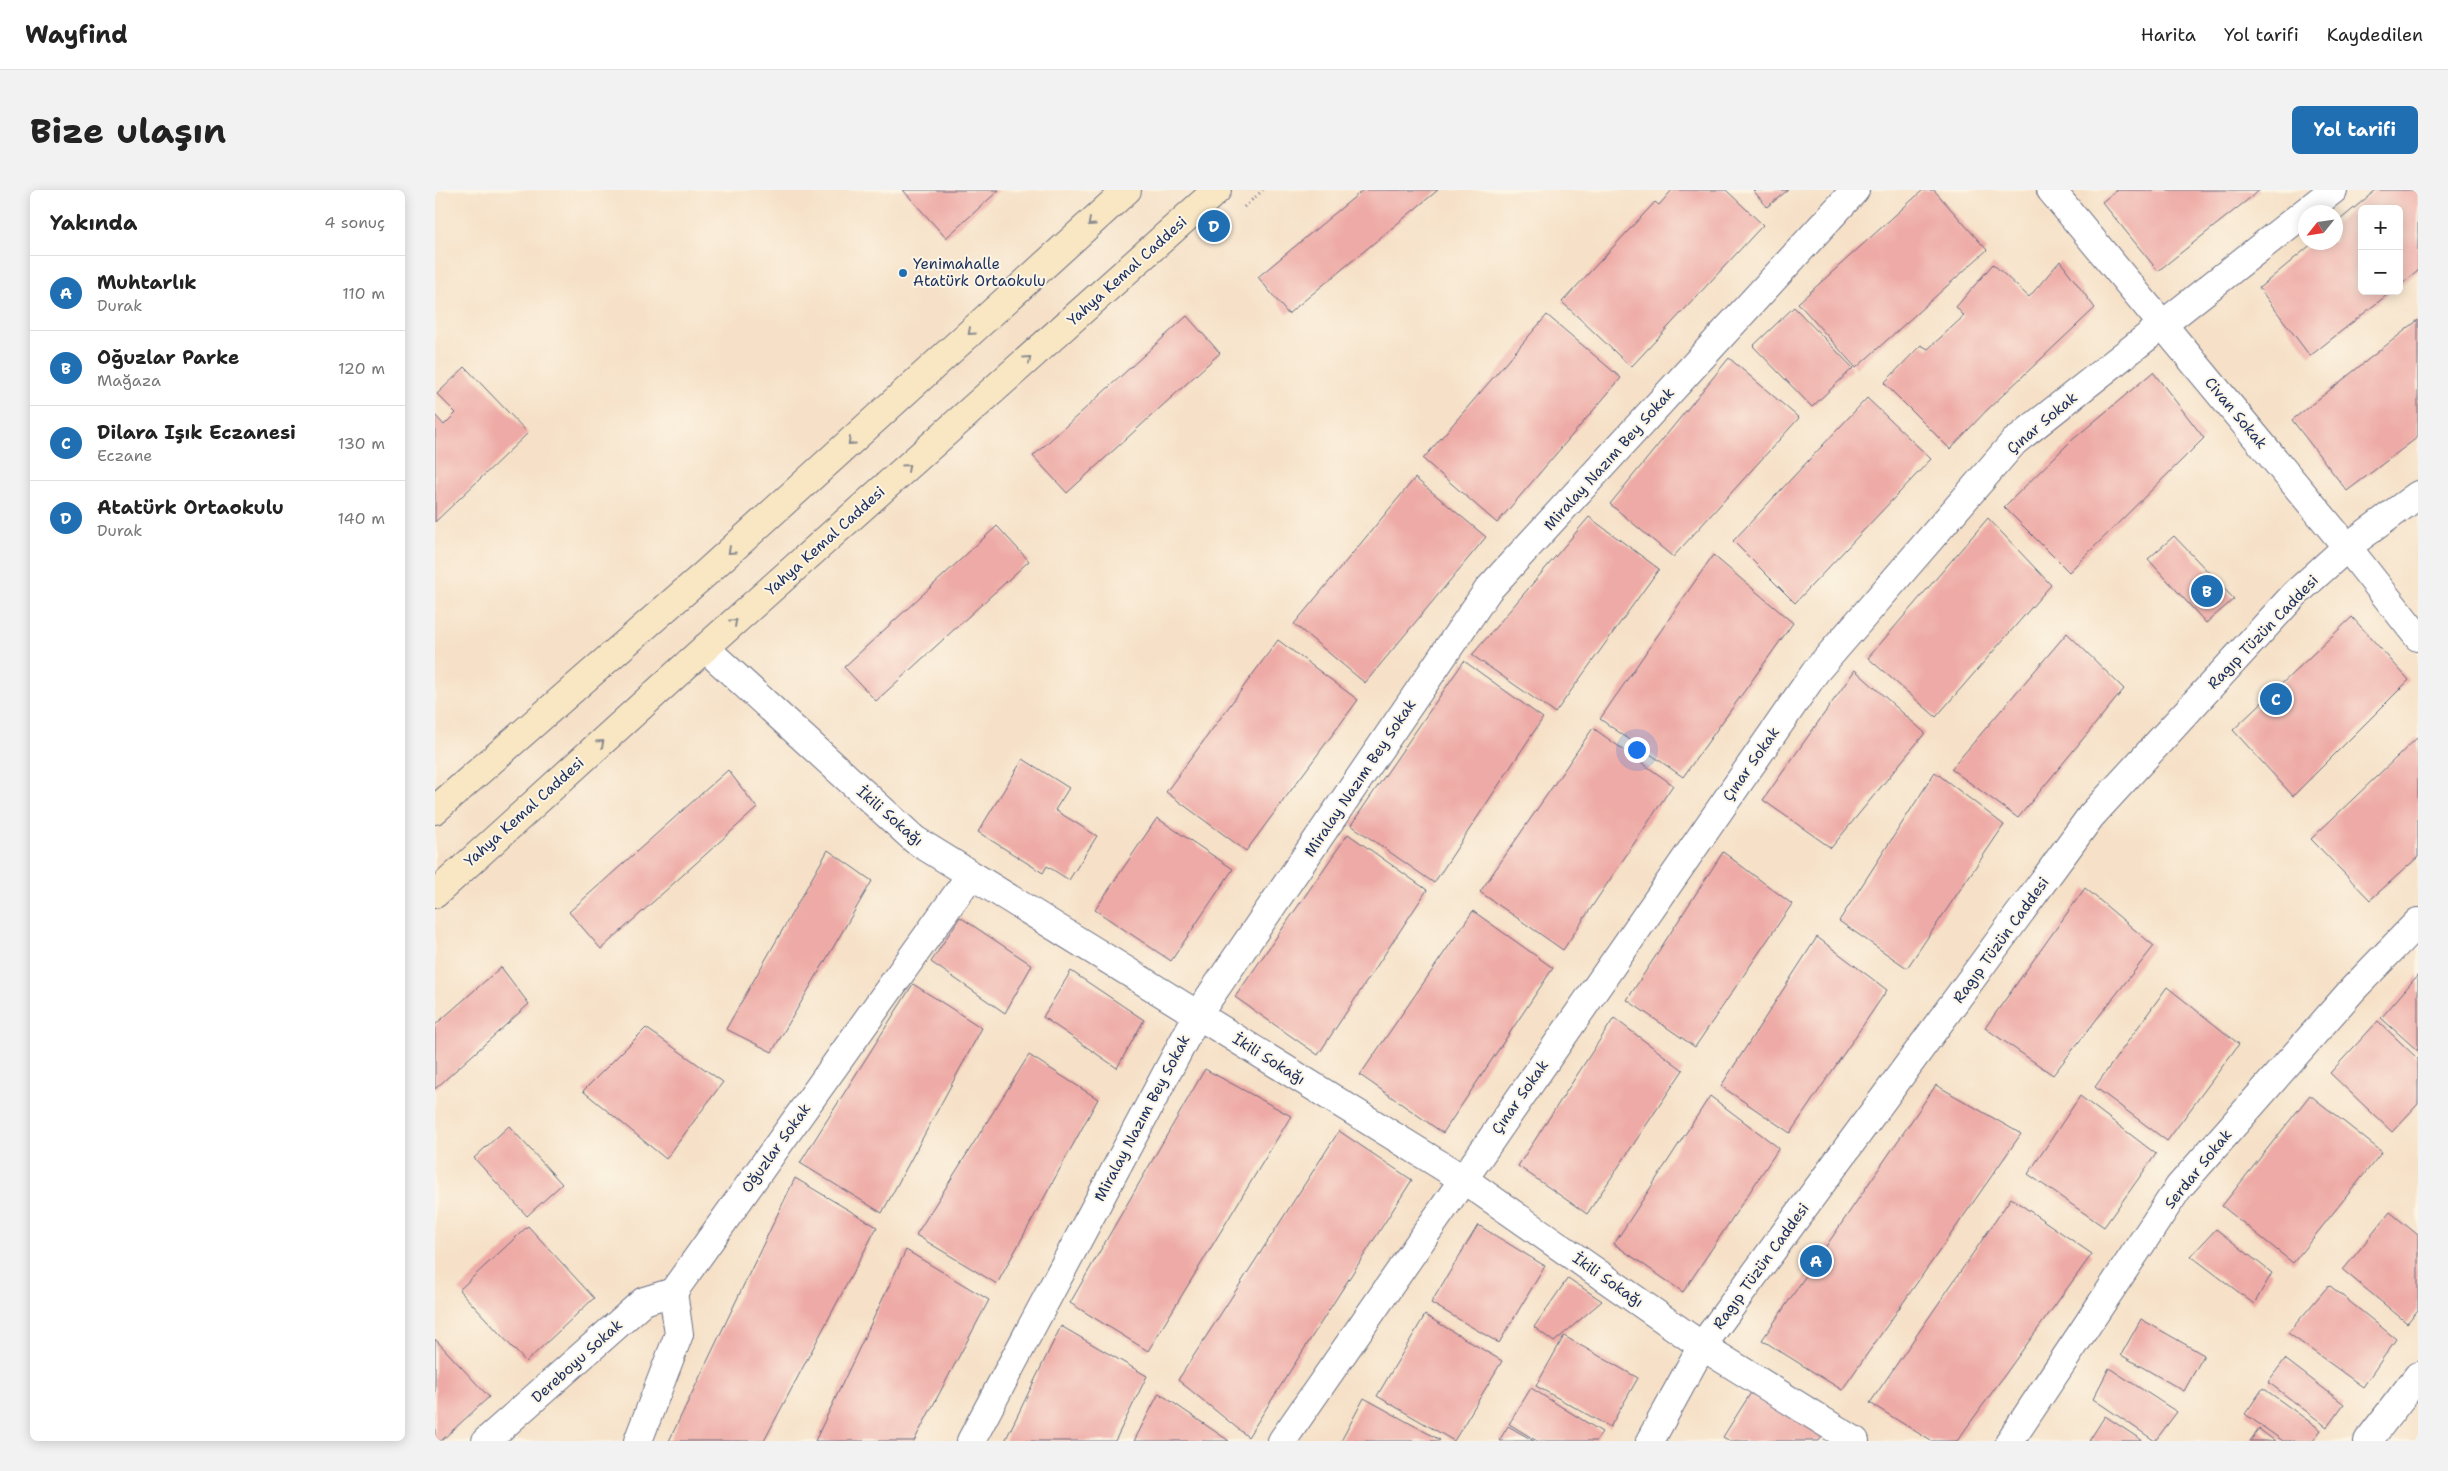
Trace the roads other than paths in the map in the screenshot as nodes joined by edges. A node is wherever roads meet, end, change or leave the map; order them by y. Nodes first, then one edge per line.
1 (1127, 190) edge
2 (1217, 190) edge
3 (1855, 190) edge
4 (2051, 190) edge
5 (2333, 190) edge
6 (2163, 325) junction
7 (2418, 495) edge
8 (2347, 547) junction
9 (2418, 637) edge
10 (705, 648) junction
11 (435, 810) edge
12 (971, 876) junction
13 (435, 894) edge
14 (2418, 922) edge
15 (1197, 1014) junction
16 (1463, 1179) junction
17 (673, 1292) junction
18 (1702, 1346) junction
19 (2418, 1376) edge
20 (486, 1441) edge
21 (638, 1441) edge
22 (971, 1441) edge
23 (1282, 1441) edge
24 (1650, 1441) edge
25 (1855, 1441) edge
26 (2010, 1441) edge
27 (2369, 1441) edge

1 -> 11 main road
10 -> 2 main road, Yahya Kemal Caddesi
3 - 15 street, Miralay Nazım Bey Sokak
4 - 6 street, Civan Sokak
5 - 6 street, Çınar Sokak
6 - 8 street, Civan Sokak
6 - 16 street, Çınar Sokak
7 - 8 street, Ragıp Tüzün Caddesi
8 - 9 street, Civan Sokak
8 - 18 street, Ragıp Tüzün Caddesi
10 - 12 street, İkili Sokağı
13 -> 10 main road, Yahya Kemal Caddesi
12 - 15 street, İkili Sokağı
12 - 17 street, Oğuzlar Sokak
14 - 26 street, Serdar Sokak
15 - 16 street, İkili Sokağı
15 - 22 street, Miralay Nazım Bey Sokak
16 - 18 street, İkili Sokağı
16 - 23 street, Çınar Sokak
17 - 20 street, Dereboyu Sokak
17 - 21 street
18 - 24 street, Ragıp Tüzün Caddesi
18 - 25 street, İkili Sokağı
19 - 27 street

